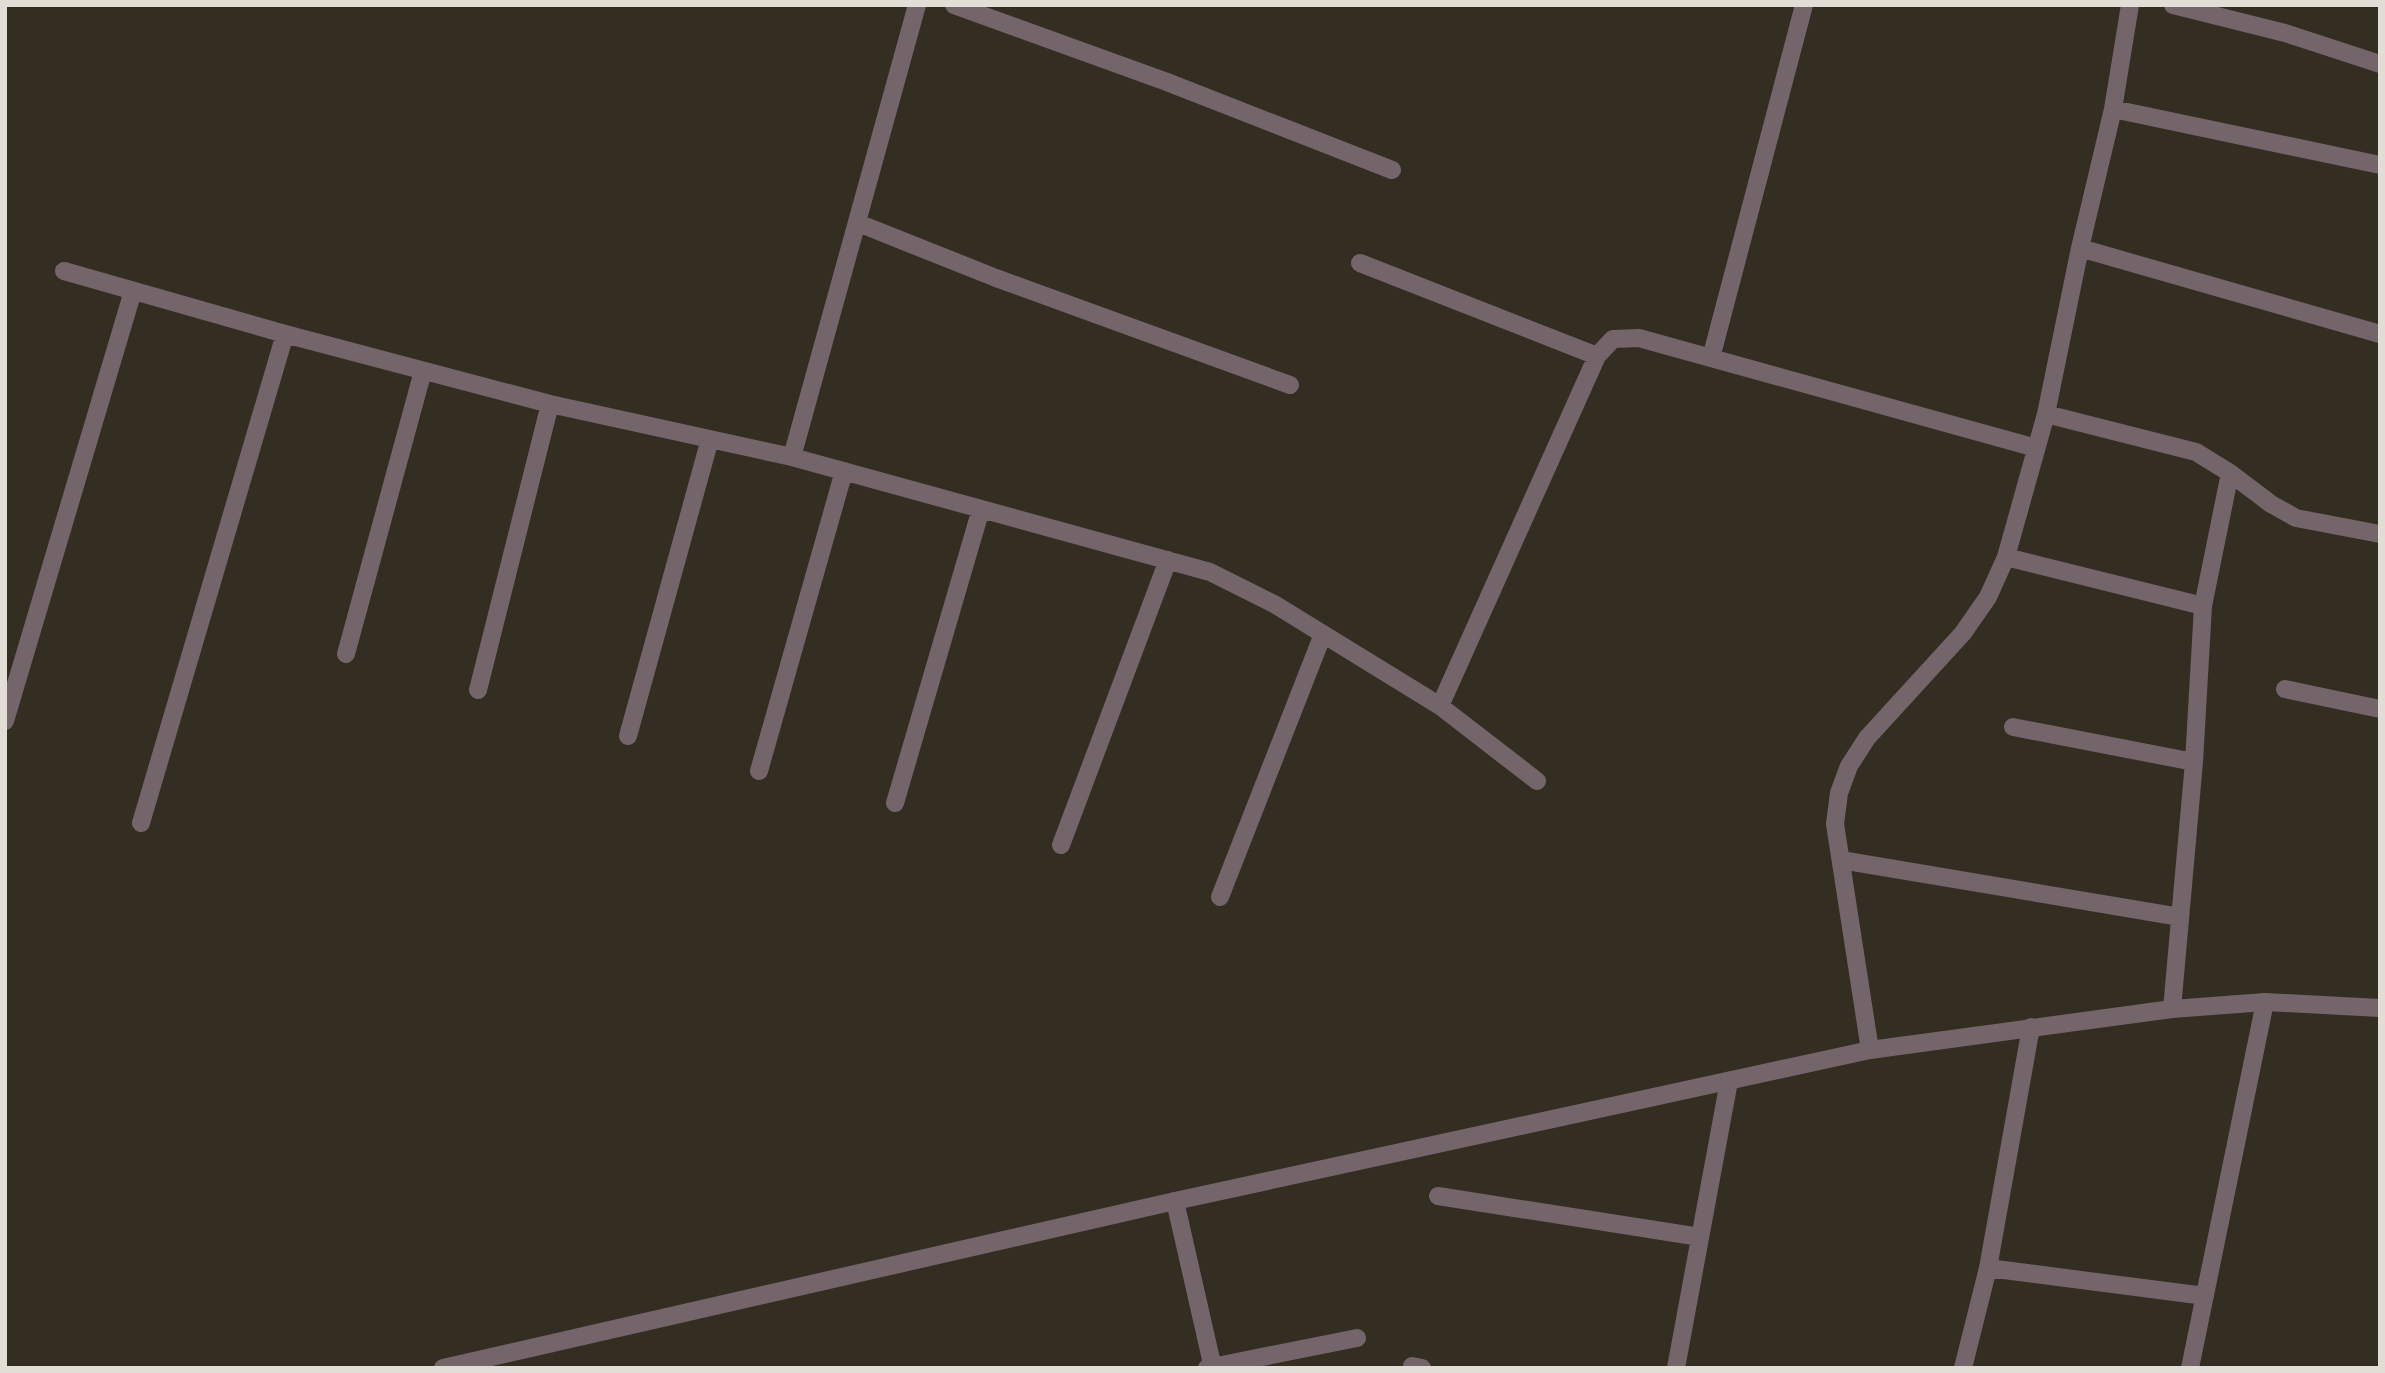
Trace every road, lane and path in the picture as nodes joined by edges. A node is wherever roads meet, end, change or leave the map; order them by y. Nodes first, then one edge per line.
1 (917, 5) edge
2 (954, 5) edge
3 (1804, 5) edge
4 (2130, 5) edge
5 (2173, 5) edge
6 (2380, 64) edge
7 (2113, 109) junction
8 (2380, 165) edge
9 (1392, 170) dead end
10 (858, 223) junction
11 (2080, 248) junction
12 (1360, 263) dead end
13 (64, 271) dead end
14 (132, 291) junction
15 (285, 334) junction
16 (2380, 334) edge
17 (1597, 356) junction
18 (1711, 358) junction
19 (423, 371) junction
20 (1290, 384) dead end
21 (550, 404) junction
22 (2046, 414) junction
23 (710, 439) junction
24 (2036, 448) junction
25 (792, 457) junction
26 (844, 471) junction
27 (2230, 473) junction
28 (981, 509) junction
29 (2380, 534) edge
30 (2006, 556) junction
31 (1167, 560) junction
32 (2203, 606) junction
33 (1323, 634) junction
34 (346, 654) dead end
35 (2285, 689) dead end
36 (478, 690) dead end
37 (1440, 706) junction
38 (2380, 709) edge
39 (5, 721) edge
40 (2013, 727) dead end
41 (628, 736) dead end
42 (2194, 762) junction
43 (759, 771) dead end
44 (1537, 781) dead end
45 (895, 803) dead end
46 (141, 823) dead end
47 (1061, 845) dead end
48 (1841, 860) junction
49 (1220, 897) dead end
50 (2180, 917) junction
51 (2265, 1002) junction
52 (2380, 1008) edge
53 (2172, 1009) junction
54 (2031, 1027) junction
55 (1870, 1049) junction
56 (1729, 1081) junction
57 (1438, 1196) dead end
58 (1175, 1201) junction
59 (1700, 1237) junction
60 (1988, 1268) junction
61 (2205, 1296) junction
62 (1357, 1338) dead end
63 (1211, 1367) edge
64 (443, 1368) edge
65 (1676, 1368) edge
66 (1963, 1368) edge
67 (2190, 1368) edge

1 - 10 street
2 - 9 street
3 - 18 street
4 - 7 street
5 - 6 street
7 - 8 street
7 - 11 street
10 - 20 street
10 - 25 street
11 - 16 street
11 - 22 street
12 - 17 street
13 - 14 street
14 - 15 street
14 - 39 street
15 - 19 street
15 - 46 street
17 - 18 street
17 - 37 street
18 - 24 street
19 - 21 street
19 - 34 street
21 - 23 street
21 - 36 street
22 - 24 street
22 - 27 street
23 - 25 street
23 - 41 street
24 - 30 street
25 - 26 street
26 - 28 street
26 - 43 street
27 - 29 street
27 - 32 street
28 - 31 street
28 - 45 street
30 - 32 street
30 - 48 street
31 - 33 street
31 - 47 street
32 - 42 street
33 - 37 street
33 - 49 street
35 - 38 street
37 - 44 street
40 - 42 street
42 - 50 street
48 - 50 street
48 - 55 street
50 - 53 street
51 - 52 street
51 - 53 street
51 - 61 street
53 - 54 street
54 - 55 street
54 - 60 street
55 - 56 street
56 - 58 street
56 - 59 street
57 - 59 street
58 - 63 street
58 - 64 street
59 - 65 street
60 - 61 street
60 - 66 street
61 - 67 street
62 - 63 street

